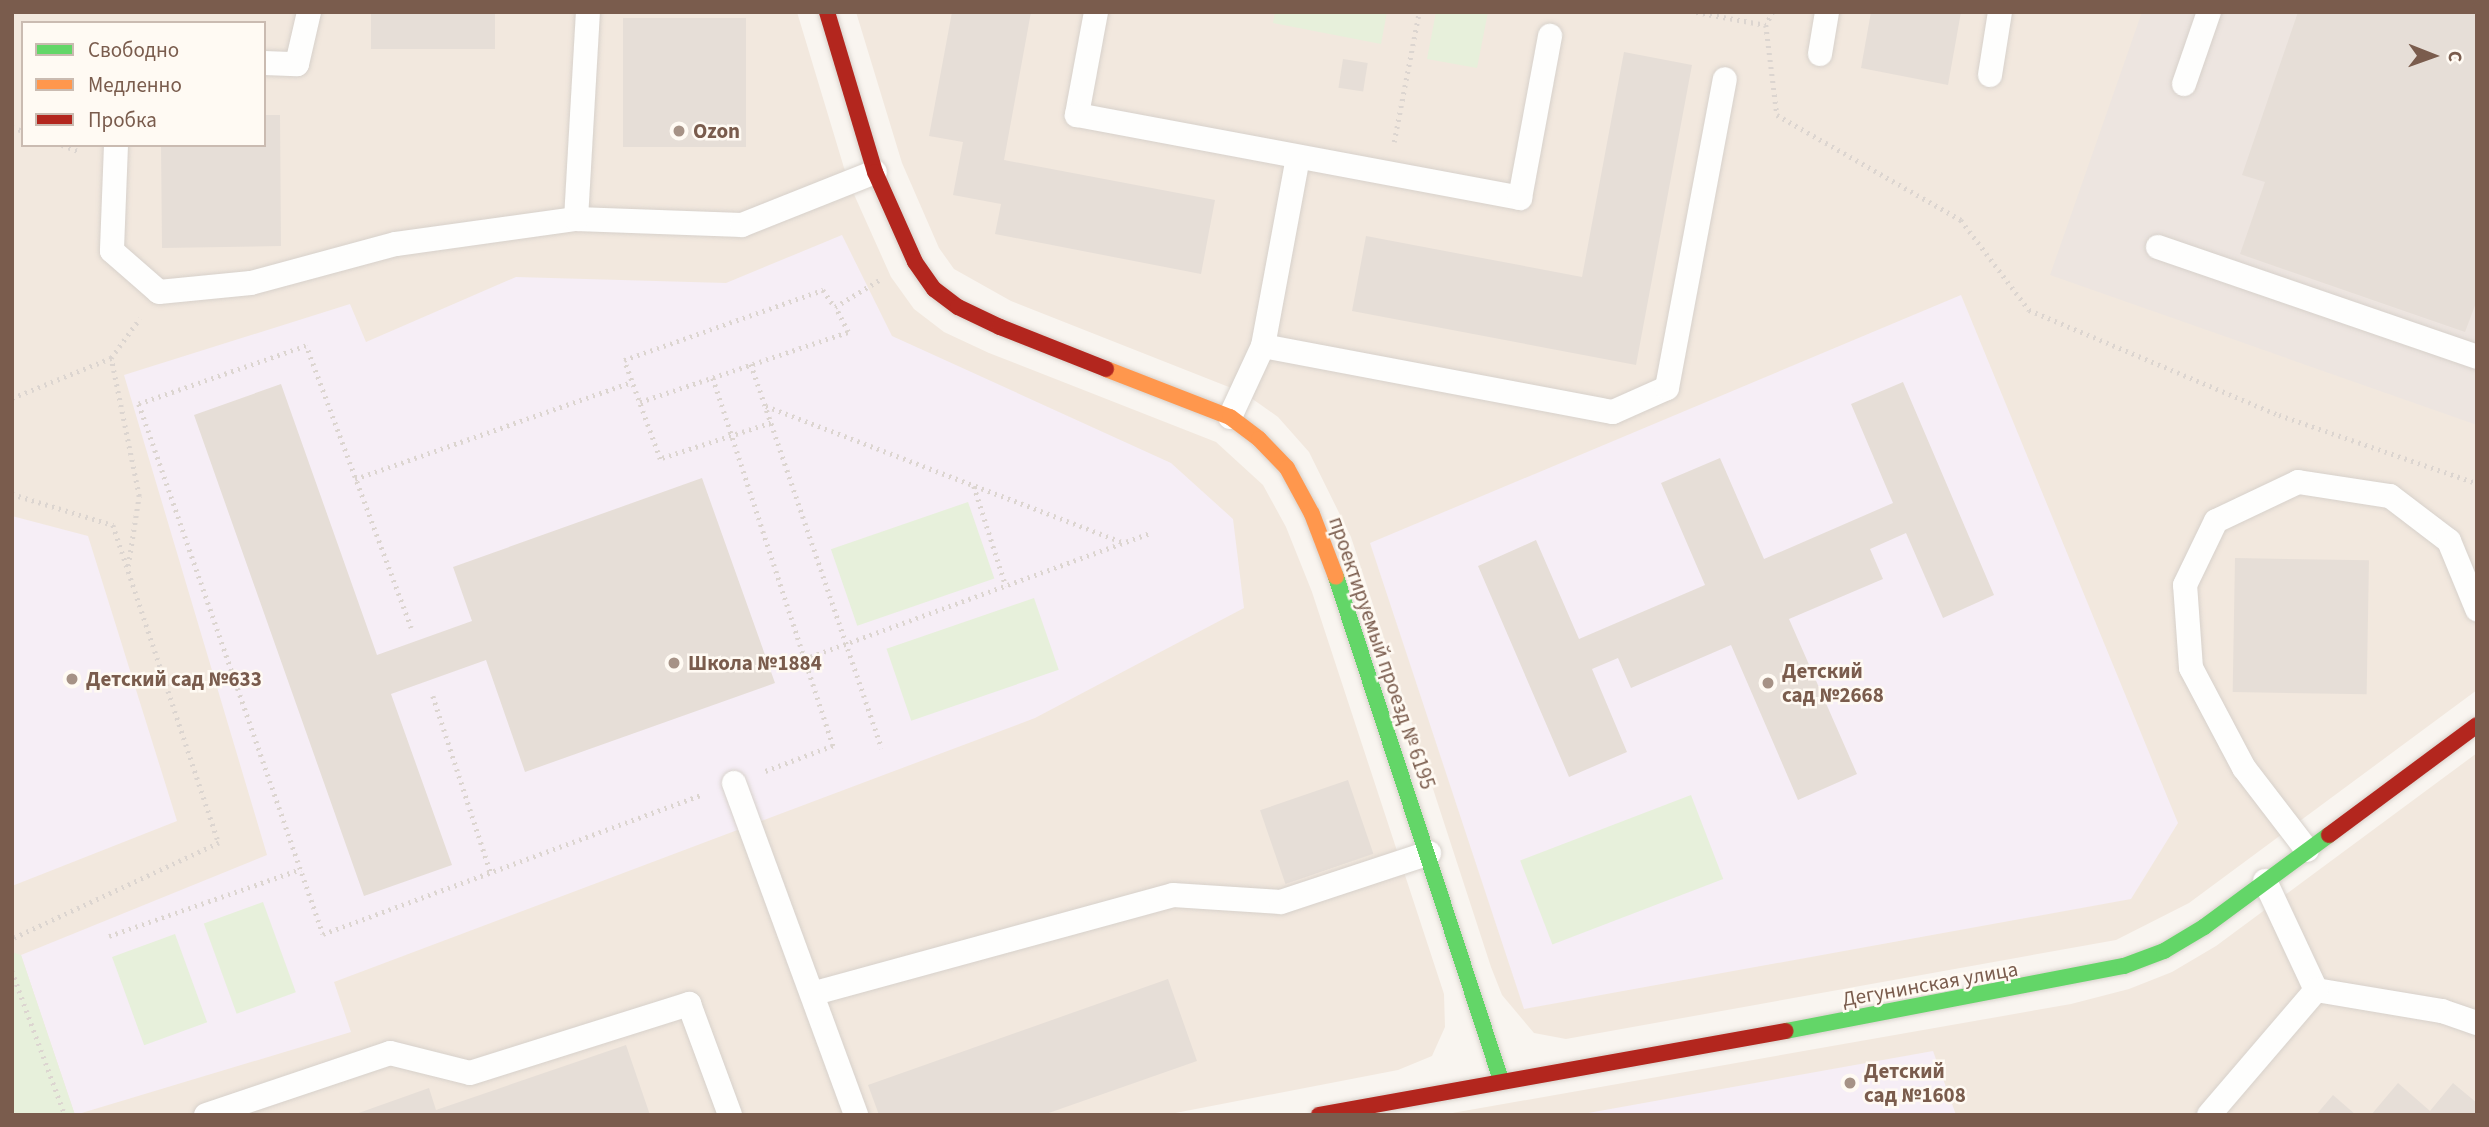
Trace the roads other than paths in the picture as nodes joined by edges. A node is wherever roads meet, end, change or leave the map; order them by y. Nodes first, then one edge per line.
1 (309, 12) edge
2 (588, 12) edge
3 (827, 12) edge
4 (1096, 12) edge
5 (1827, 12) edge
6 (2000, 12) edge
7 (2209, 12) edge
8 (1550, 36) dead end
9 (1820, 54) dead end
10 (266, 63) edge
11 (1990, 75) dead end
12 (1725, 79) dead end
13 (2184, 84) dead end
14 (116, 147) edge
15 (1298, 157) junction
16 (875, 172) junction
17 (576, 219) junction
18 (2158, 247) dead end
19 (1263, 346) junction
20 (2477, 357) edge
21 (1230, 417) junction
22 (2477, 609) edge
23 (2477, 725) edge
24 (734, 783) road end
25 (2307, 850) junction
26 (1429, 853) junction
27 (2265, 881) junction
28 (2316, 990) junction
29 (814, 993) junction
30 (2477, 1023) edge
31 (1502, 1080) junction
32 (206, 1115) edge
33 (730, 1115) edge
34 (856, 1115) edge
35 (1320, 1115) edge
36 (2208, 1115) edge

1 - 10 lane
2 - 17 lane
3 - 16 street, проектируемый проезд № 6195
4 - 15 lane
5 - 9 lane
6 - 11 lane
7 - 13 lane
8 - 15 lane
12 - 19 lane
14 - 17 lane
15 - 19 lane
16 - 17 lane
16 - 21 street, проектируемый проезд № 6195
18 - 20 lane
19 - 21 lane
21 - 26 street, проектируемый проезд № 6195
22 - 25 lane
23 - 25 street, Дегунинская улица
24 - 29 lane
25 - 27 street, Дегунинская улица
26 - 29 lane
26 - 31 street, проектируемый проезд № 6195
27 - 28 lane
27 - 31 street, Дегунинская улица
28 - 30 lane
28 - 36 lane
29 - 34 lane
31 - 35 street, Дегунинская улица
32 - 33 lane

